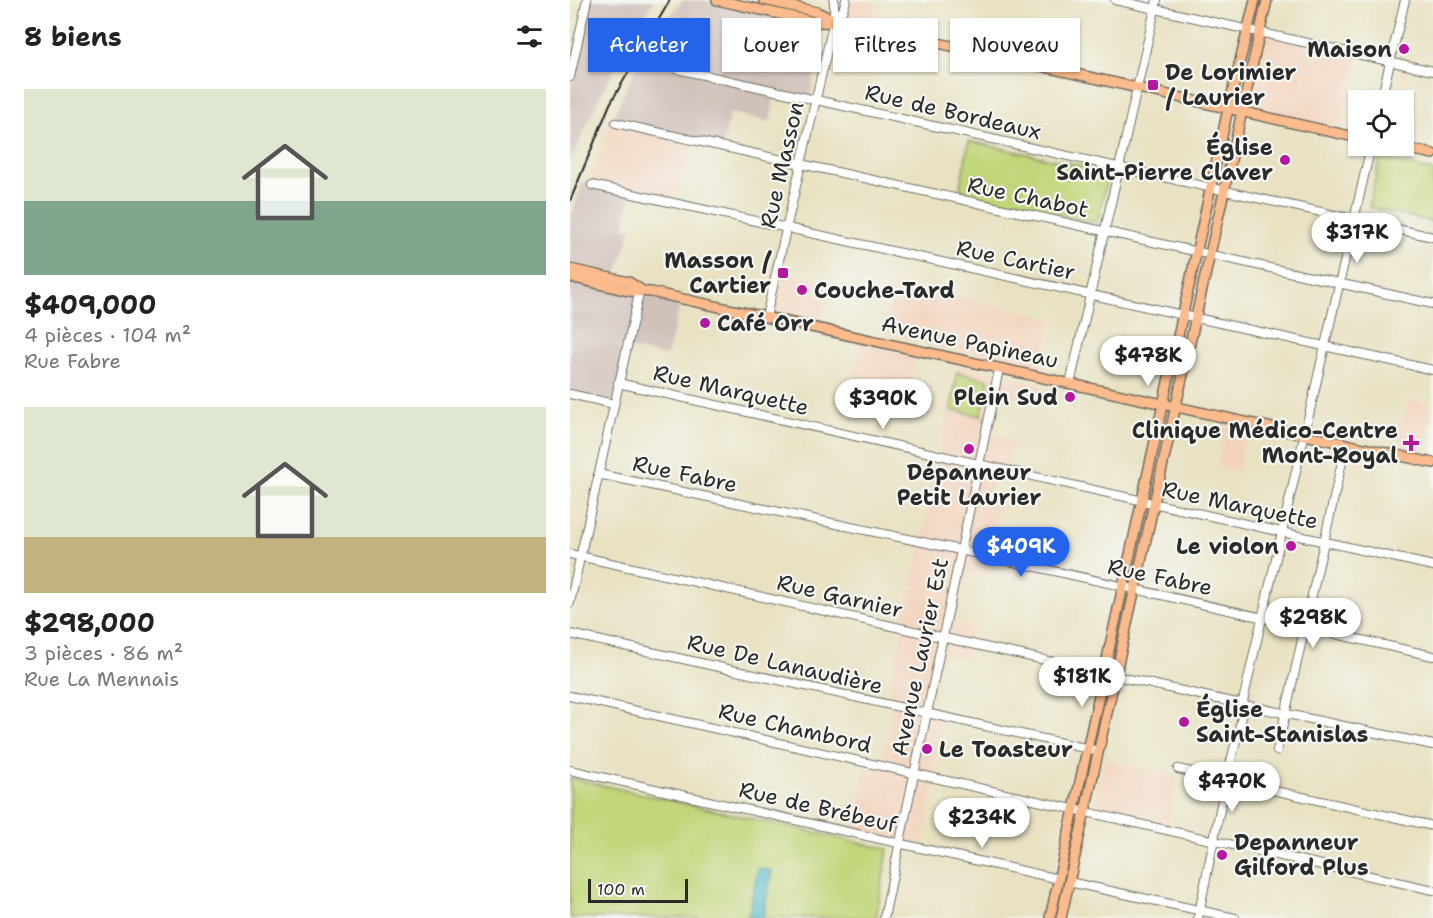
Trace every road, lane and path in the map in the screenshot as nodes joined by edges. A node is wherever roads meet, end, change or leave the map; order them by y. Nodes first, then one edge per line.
1 (587, 0) edge
2 (717, 0) edge
3 (764, 0) edge
4 (834, 0) edge
5 (846, 0) edge
6 (1116, 0) edge
7 (1255, 0) edge
8 (1267, 0) edge
9 (1405, 0) edge
10 (1156, 4) edge
11 (834, 18) edge
12 (836, 18) edge
13 (833, 20) edge
14 (833, 20) edge
15 (833, 24) edge
16 (1248, 29) junction
17 (1259, 32) junction
18 (938, 43) edge
19 (574, 46) edge
20 (1390, 61) junction
21 (1433, 71) edge
22 (690, 72) edge
23 (570, 77) edge
24 (1137, 88) junction
25 (1383, 90) edge
26 (816, 100) junction
27 (1228, 108) junction
28 (1240, 111) junction
29 (616, 123) dead end
30 (1348, 136) edge
31 (1414, 150) edge
32 (1433, 154) edge
33 (1369, 156) edge
34 (800, 164) junction
35 (1119, 166) junction
36 (591, 184) dead end
37 (1211, 188) junction
38 (1223, 190) junction
39 (1354, 220) junction
40 (786, 228) junction
41 (1104, 232) junction
42 (1433, 237) edge
43 (1197, 252) junction
44 (1208, 254) junction
45 (570, 269) edge
46 (570, 277) edge
47 (1339, 283) junction
48 (640, 289) junction
49 (1090, 294) junction
50 (1433, 304) edge
51 (1184, 314) junction
52 (766, 317) junction
53 (1194, 317) junction
54 (1324, 346) junction
55 (999, 369) junction
56 (1433, 370) edge
57 (618, 383) junction
58 (1070, 384) junction
59 (570, 394) edge
60 (614, 404) junction
61 (1163, 404) junction
62 (1174, 406) junction
63 (1304, 435) junction
64 (1346, 444) junction
65 (1433, 464) edge
66 (979, 465) junction
67 (598, 474) junction
68 (1142, 502) junction
69 (1153, 504) junction
70 (1281, 532) junction
71 (1324, 542) junction
72 (962, 551) junction
73 (570, 554) edge
74 (579, 556) junction
75 (1433, 566) edge
76 (1123, 587) junction
77 (1134, 590) junction
78 (570, 603) edge
79 (1263, 618) junction
80 (1305, 627) junction
81 (570, 634) edge
82 (943, 637) junction
83 (1433, 656) edge
84 (1104, 672) junction
85 (1115, 675) junction
86 (570, 696) edge
87 (1244, 703) junction
88 (926, 713) junction
89 (1286, 713) junction
90 (1433, 745) edge
91 (1088, 749) junction
92 (1098, 751) junction
93 (1277, 751) dead end
94 (1178, 769) dead end
95 (570, 770) edge
96 (914, 772) junction
97 (1226, 780) junction
98 (1079, 810) junction
99 (1433, 826) edge
100 (1213, 841) junction
101 (898, 843) junction
102 (1059, 879) junction
103 (1069, 882) junction
104 (1433, 890) edge
105 (1198, 914) edge
106 (884, 918) edge
107 (1050, 918) edge
108 (1061, 918) edge
109 (1235, 918) edge

1 - 19 street
2 - 13 main road
3 - 14 main road
4 - 11 street, Rue Masson
5 - 12 street, Rue Masson
6 - 10 street
7 - 16 main road
8 - 17 main road
9 - 20 street
10 - 16 street
10 - 24 street
15 - 26 street, Rue Masson
16 - 17 street
16 - 27 main road
17 - 20 street
17 - 28 main road
18 - 24 main road
19 - 23 street
20 - 21 street
20 - 25 street
22 - 26 street, Rue de Bordeaux
24 - 27 main road
24 - 35 street
26 - 34 street, Rue Masson
26 - 35 street, Rue de Bordeaux
27 - 28 main road
27 - 37 main road
28 - 30 main road
28 - 38 main road
29 - 34 street, Rue Chabot
31 - 32 main road
33 - 39 street
34 - 40 street, Rue Masson
34 - 41 street, Rue Chabot
35 - 37 street, Rue de Bordeaux
35 - 41 street
36 - 40 street, Rue Cartier
37 - 38 street, Rue de Bordeaux
37 - 43 main road
38 - 39 street, Rue de Bordeaux
38 - 44 main road
39 - 42 street, Rue de Bordeaux
39 - 47 street
40 - 49 street, Rue Cartier
40 - 52 street, Rue Masson
41 - 43 street, Rue Chabot
41 - 49 street
43 - 44 street, Rue Chabot
43 - 51 main road
44 - 47 street, Rue Chabot
44 - 53 main road
45 - 48 main road, Avenue Papineau
46 - 48 main road, Avenue Papineau
47 - 50 street, Rue Chabot
47 - 54 street
48 - 52 main road, Avenue Papineau
48 - 57 street
49 - 51 street, Rue Cartier
49 - 58 street
51 - 53 street, Rue Cartier
51 - 61 main road
52 - 55 main road, Avenue Papineau
53 - 54 street, Rue Cartier
53 - 62 main road
54 - 56 street, Rue Cartier
54 - 63 street
55 - 58 main road, Avenue Papineau
55 - 66 street, Avenue Laurier Est
57 - 60 street
57 - 66 street, Rue Marquette
58 - 61 main road, Avenue Papineau
59 - 60 street
60 - 67 street
61 - 62 main road, Avenue Papineau
61 - 68 main road
62 - 63 main road, Avenue Papineau
62 - 69 main road
63 - 64 main road, Avenue Papineau
63 - 70 street
64 - 65 main road, Avenue Papineau
64 - 71 street
66 - 68 street, Rue Marquette
66 - 72 street, Avenue Laurier Est
67 - 72 street, Rue Fabre
67 - 74 street
68 - 69 street, Rue Marquette
68 - 76 main road
69 - 70 street, Rue Marquette
69 - 77 main road
70 - 71 street, Rue Marquette
70 - 79 street
71 - 75 street, Rue Marquette
71 - 80 street
72 - 76 street, Rue Fabre
72 - 82 street, Avenue Laurier Est
73 - 74 street, Rue Garnier
74 - 78 street
74 - 82 street, Rue Garnier
76 - 77 street, Rue Fabre
76 - 84 main road
77 - 79 street, Rue Fabre
77 - 85 main road
79 - 80 street, Rue Fabre
79 - 87 street
80 - 83 street, Rue Fabre
80 - 89 street
81 - 88 street, Rue De Lanaudière
82 - 84 street, Rue Garnier
82 - 88 street, Avenue Laurier Est
84 - 85 street, Rue Garnier
84 - 91 main road
85 - 87 street, Rue Garnier
85 - 92 main road
86 - 96 street, Rue Chambord
87 - 89 street, Rue Garnier
87 - 97 street
88 - 91 street, Rue De Lanaudière
88 - 96 street, Avenue Laurier Est
89 - 90 street, Rue Garnier
89 - 93 street
91 - 92 street, Rue De Lanaudière
91 - 98 main road
92 - 98 main road
94 - 97 street
95 - 101 street, Rue de Brébeuf
96 - 98 street, Rue Chambord
96 - 101 street, Avenue Laurier Est
97 - 99 street
97 - 100 street
98 - 100 street, Rue Chambord
98 - 102 main road
98 - 103 main road
100 - 104 street, Rue Chambord
100 - 105 street
101 - 102 street, Rue de Brébeuf
101 - 106 street, Avenue Laurier Est
102 - 107 main road
103 - 105 street
103 - 108 main road
105 - 109 street

